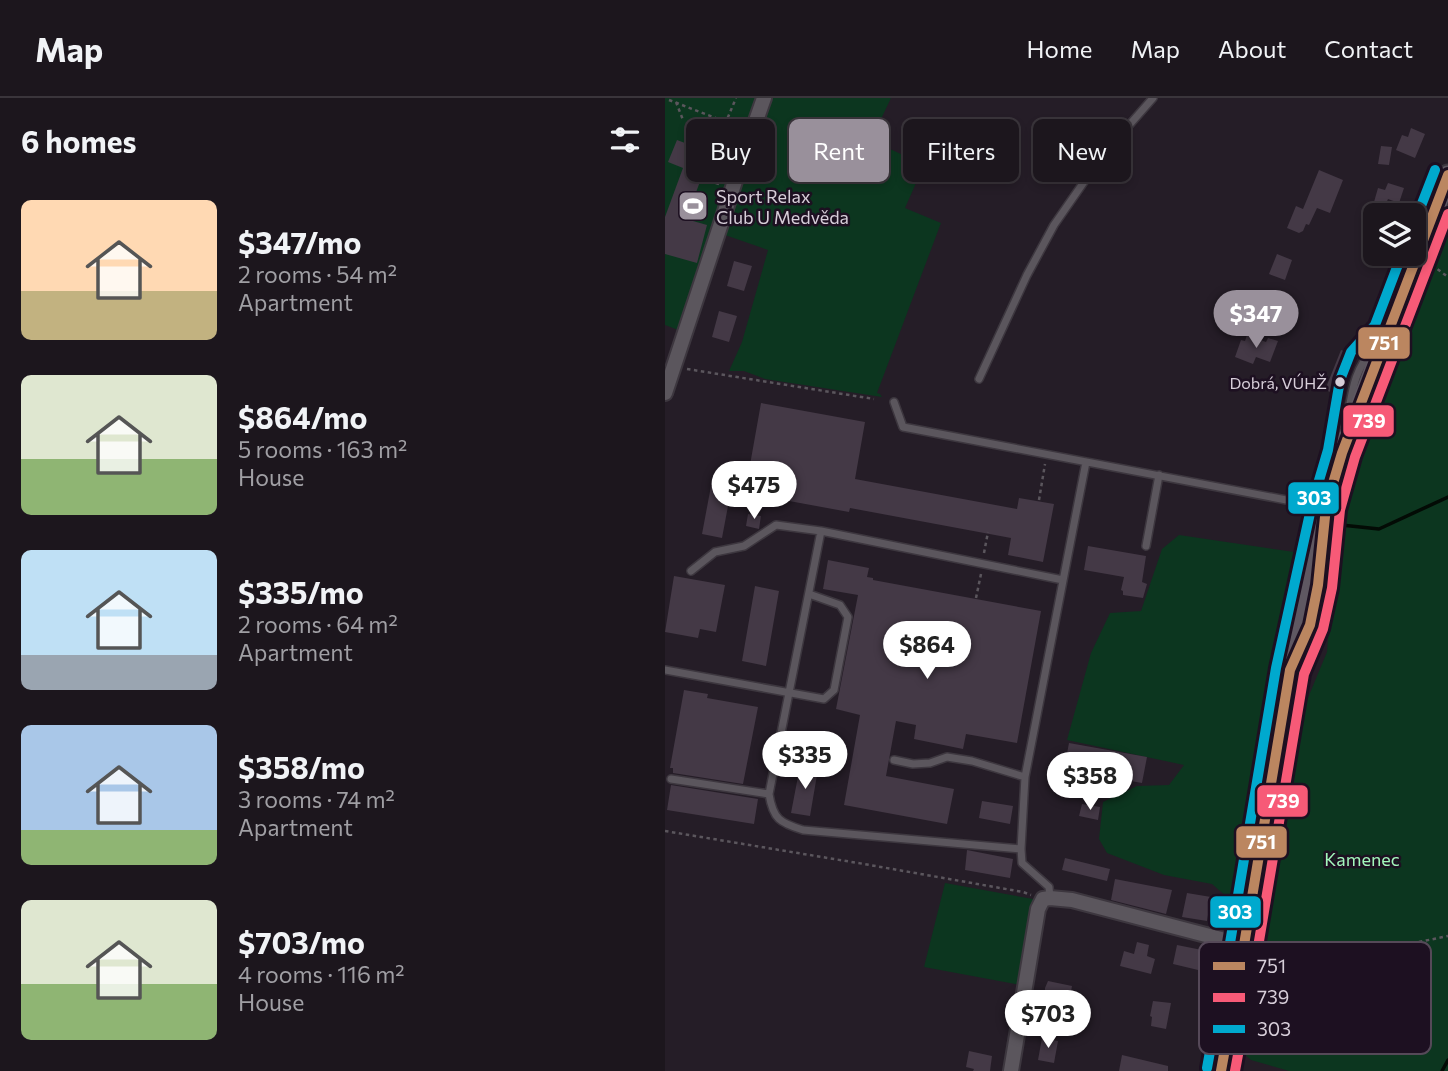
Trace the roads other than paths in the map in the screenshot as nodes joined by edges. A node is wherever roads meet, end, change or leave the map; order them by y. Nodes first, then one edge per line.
1 (764, 98) edge
2 (1153, 98) edge
3 (1448, 175) edge
4 (979, 379) dead end
5 (665, 393) edge
6 (894, 402) dead end
7 (1086, 461) junction
8 (1159, 475) junction
9 (1326, 507) junction
10 (821, 531) junction
11 (1146, 546) dead end
12 (691, 571) dead end
13 (1063, 580) junction
14 (809, 594) junction
15 (665, 670) edge
16 (789, 693) junction
17 (894, 760) dead end
18 (1025, 777) junction
19 (671, 779) dead end
20 (769, 794) junction
21 (1021, 849) junction
22 (1047, 898) junction
23 (1233, 942) edge
24 (1245, 942) edge
25 (1011, 1071) edge

1 - 5 street
2 - 4 lane
3 - 9 main road
6 - 7 lane
7 - 8 lane
7 - 13 lane
8 - 9 lane
8 - 11 lane
9 - 24 main road
10 - 12 lane
10 - 13 lane
10 - 14 lane
13 - 18 lane
14 - 16 lane
14 - 16 lane
15 - 16 lane
16 - 20 lane
17 - 18 lane
18 - 21 lane
19 - 20 lane
20 - 21 lane
21 - 22 lane
22 - 23 street
22 - 25 street

